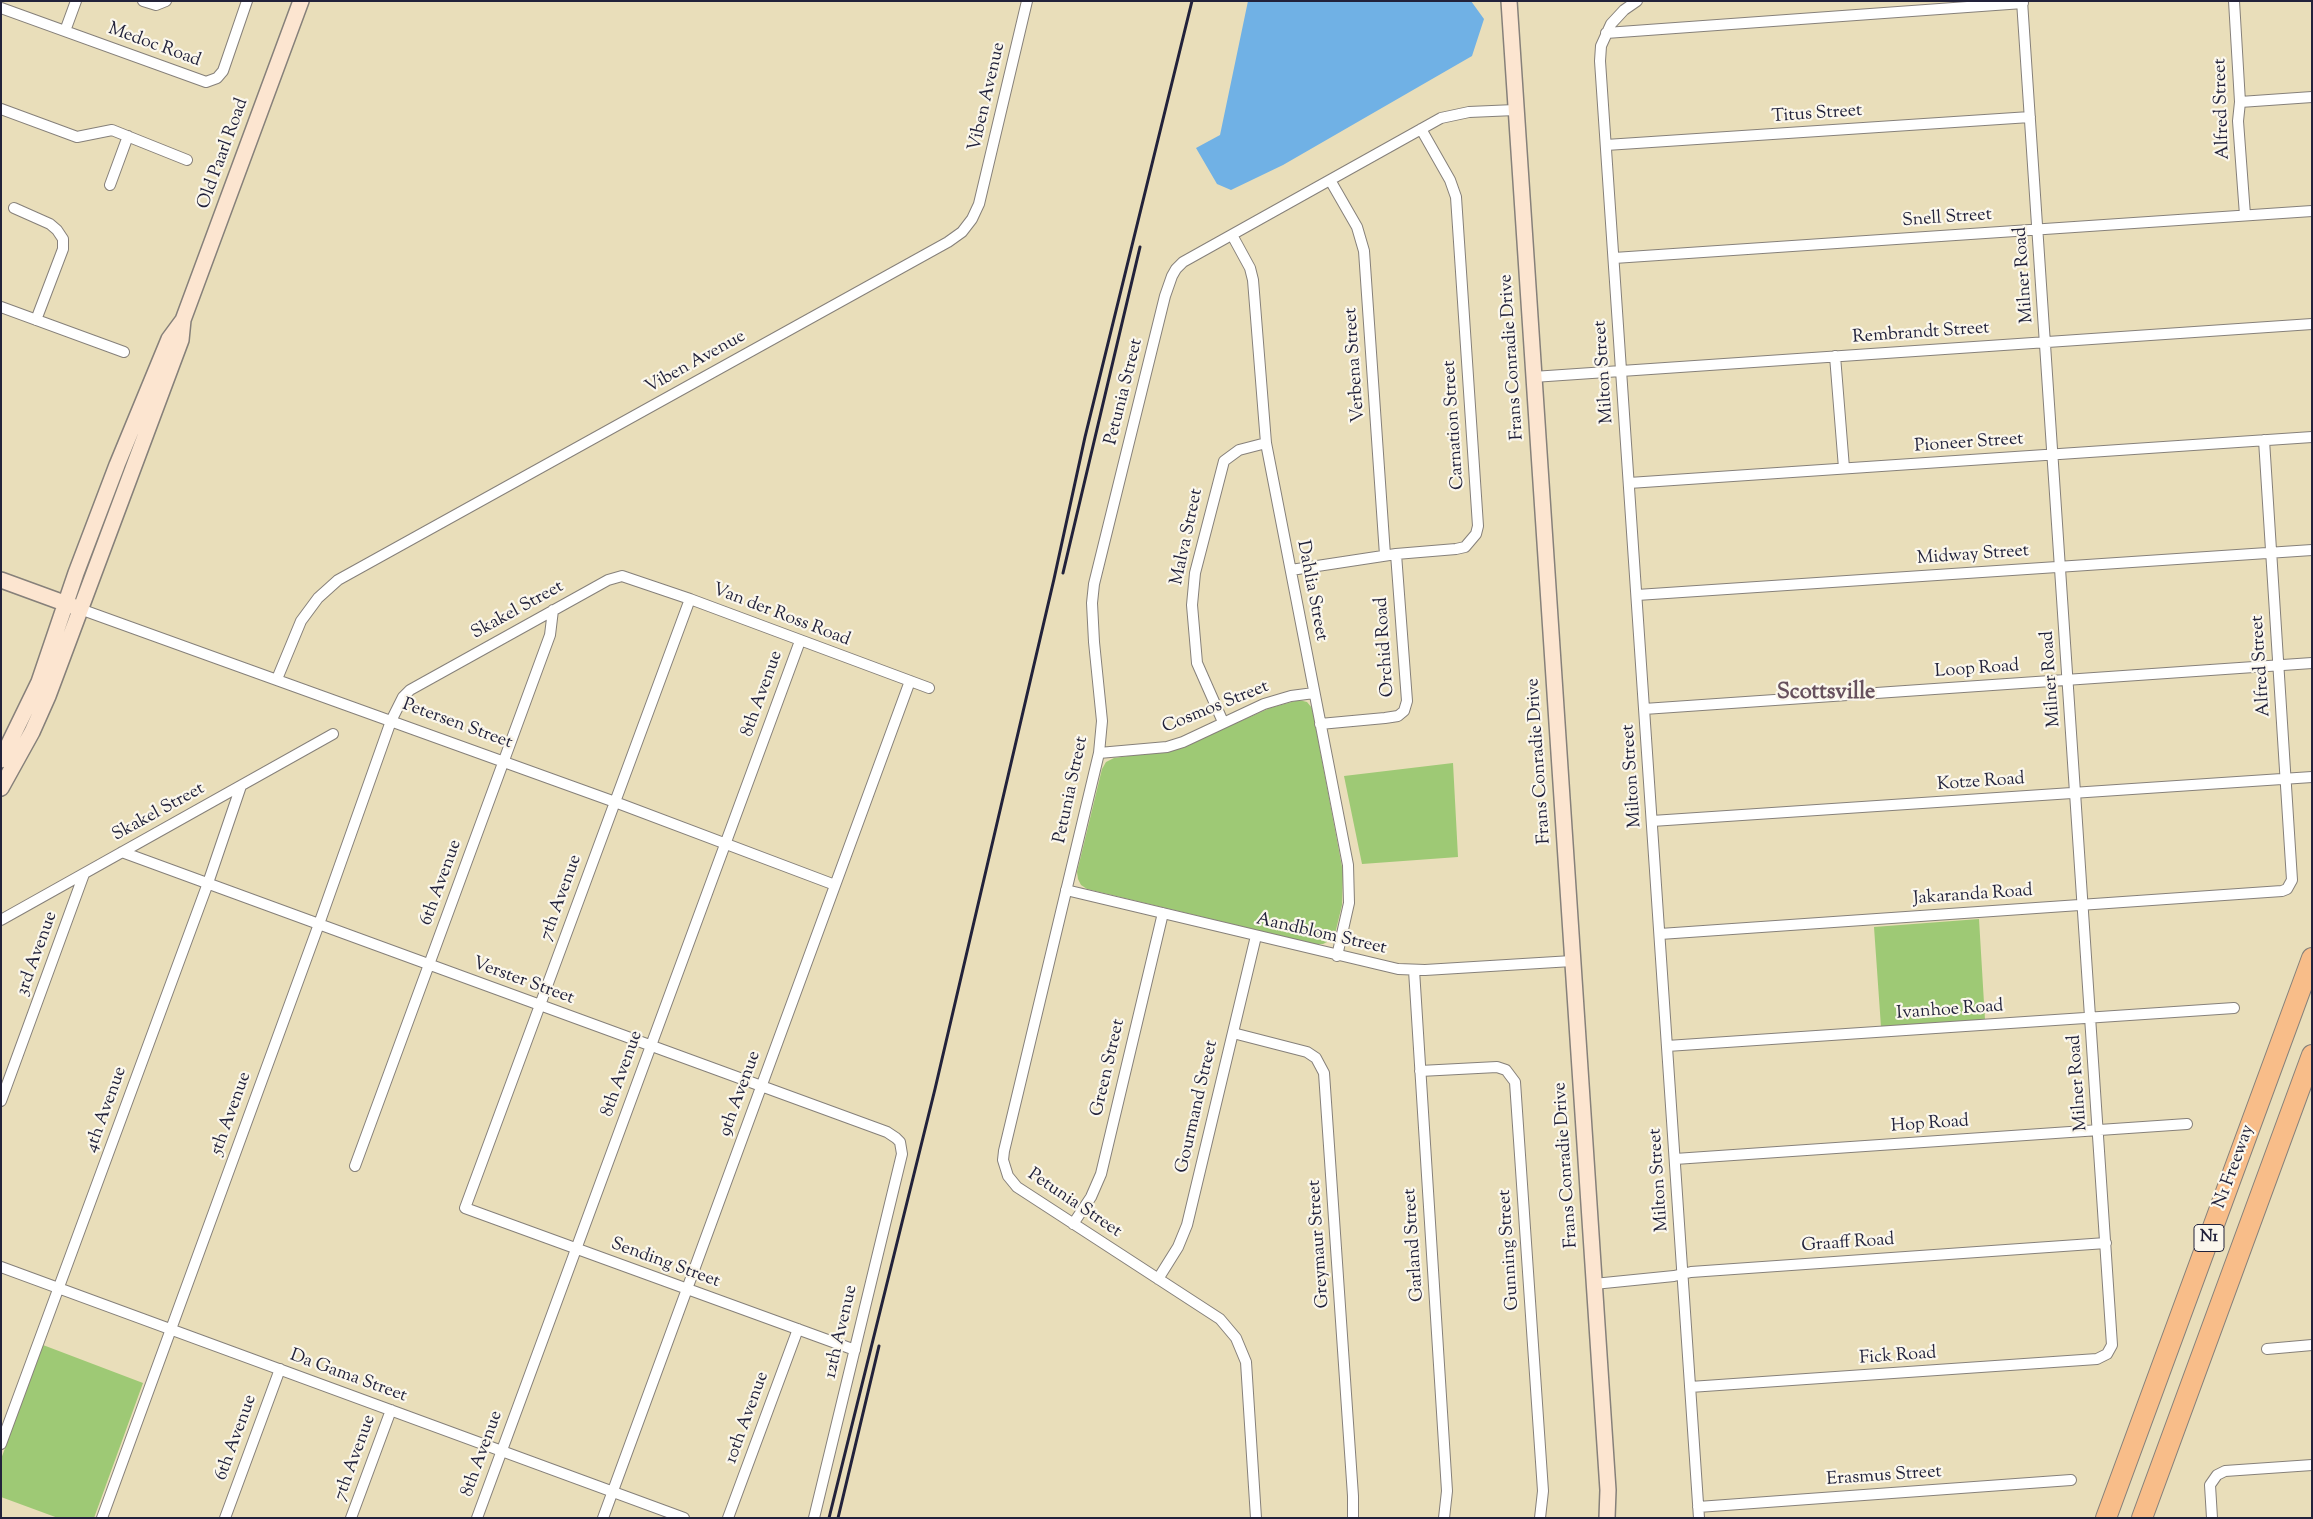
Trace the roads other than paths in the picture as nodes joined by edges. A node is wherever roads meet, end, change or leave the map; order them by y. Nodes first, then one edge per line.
1 (76, 1) edge
2 (143, 1) edge
3 (166, 1) edge
4 (247, 1) edge
5 (301, 1) edge
6 (1027, 1) edge
7 (1509, 1) edge
8 (1637, 1) edge
9 (2234, 1) edge
10 (2023, 2) edge
11 (1, 8) edge
12 (65, 31) junction
13 (1606, 33) junction
14 (2312, 98) edge
15 (2240, 102) junction
16 (1, 109) edge
17 (1515, 110) junction
18 (2030, 117) junction
19 (1422, 128) junction
20 (128, 136) junction
21 (1606, 145) junction
22 (187, 160) dead end
23 (1330, 180) junction
24 (110, 185) dead end
25 (14, 208) dead end
26 (2312, 211) edge
27 (2245, 215) junction
28 (2038, 229) junction
29 (1232, 235) junction
30 (1614, 258) junction
31 (1, 307) edge
32 (36, 320) junction
33 (183, 320) junction
34 (2312, 324) edge
35 (2045, 342) junction
36 (124, 352) dead end
37 (1836, 356) junction
38 (1621, 370) junction
39 (1533, 377) junction
40 (2312, 437) edge
41 (2264, 440) junction
42 (1266, 443) junction
43 (2053, 454) junction
44 (1844, 468) junction
45 (1629, 483) junction
46 (2312, 550) edge
47 (2271, 552) junction
48 (1396, 554) junction
49 (1385, 555) junction
50 (2060, 567) junction
51 (1290, 570) junction
52 (622, 576) joint
53 (1, 580) edge
54 (1637, 595) junction
55 (690, 599) junction
56 (65, 603) junction
57 (80, 609) junction
58 (553, 610) junction
59 (800, 641) junction
60 (2312, 663) edge
61 (2278, 665) junction
62 (277, 679) junction
63 (2068, 680) junction
64 (910, 681) junction
65 (929, 688) dead end
66 (1314, 693) junction
67 (1644, 709) junction
68 (391, 721) junction
69 (1223, 722) junction
70 (1320, 724) junction
71 (332, 734) dead end
72 (1099, 753) junction
73 (1, 760) edge
74 (504, 762) junction
75 (2312, 777) edge
76 (2286, 779) junction
77 (241, 786) junction
78 (1, 788) edge
79 (2076, 793) junction
80 (615, 802) junction
81 (1652, 821) junction
82 (725, 844) junction
83 (122, 852) junction
84 (84, 874) junction
85 (208, 883) junction
86 (835, 885) junction
87 (2288, 889) joint
88 (1066, 890) junction
89 (2083, 905) junction
90 (1163, 914) junction
91 (1, 920) edge
92 (319, 924) junction
93 (1660, 934) junction
94 (1256, 936) junction
95 (1337, 956) junction
96 (2312, 958) edge
97 (1572, 961) junction
98 (429, 964) junction
99 (1414, 970) junction
100 (540, 1005) junction
101 (2234, 1008) dead end
102 (2091, 1018) junction
103 (1233, 1033) junction
104 (650, 1046) junction
105 (1667, 1046) junction
106 (2312, 1056) edge
107 (1420, 1071) junction
108 (761, 1086) junction
109 (1, 1101) edge
110 (2187, 1124) dead end
111 (2098, 1130) junction
112 (902, 1154) joint
113 (1675, 1159) junction
114 (355, 1166) dead end
115 (465, 1208) joint
116 (1073, 1224) junction
117 (2106, 1243) junction
118 (576, 1248) junction
119 (1, 1267) edge
120 (1683, 1274) junction
121 (1158, 1279) junction
122 (1594, 1284) junction
123 (59, 1288) junction
124 (687, 1289) junction
125 (170, 1329) junction
126 (798, 1329) junction
127 (2312, 1345) edge
128 (2266, 1349) dead end
129 (855, 1350) junction
130 (2107, 1354) joint
131 (280, 1369) junction
132 (1690, 1387) junction
133 (391, 1410) junction
134 (1, 1444) edge
135 (501, 1450) junction
136 (2312, 1465) edge
137 (2071, 1480) dead end
138 (612, 1491) junction
139 (1698, 1507) junction
140 (102, 1518) edge
141 (225, 1518) edge
142 (351, 1518) edge
143 (477, 1518) edge
144 (603, 1518) edge
145 (684, 1518) edge
146 (728, 1518) edge
147 (814, 1518) edge
148 (1256, 1518) edge
149 (1352, 1518) edge
150 (1444, 1518) edge
151 (1540, 1518) edge
152 (1607, 1518) edge
153 (1699, 1518) edge
154 (2106, 1518) edge
155 (2142, 1518) edge
156 (2212, 1518) edge

1 - 12 street
2 - 3 street
4 - 12 street, Medoc Road
5 - 33 street, Old Paarl Road
6 - 62 street, Viben Avenue
7 - 17 street, Frans Conradie Drive
8 - 13 street
9 - 15 street, Alfred Street
10 - 13 street
10 - 18 street, Milner Road
11 - 12 street, Medoc Road
13 - 21 street, Milton Street
14 - 15 street
15 - 27 street, Alfred Street
16 - 20 street
17 - 19 street, Petunia Street
17 - 39 street, Frans Conradie Drive
18 - 21 street, Titus Street
18 - 28 street, Milner Road
19 - 23 street, Petunia Street
19 - 48 street, Carnation Street
20 - 22 street
20 - 24 street
21 - 30 street, Milton Street
23 - 29 street, Petunia Street
23 - 49 street, Verbena Street
25 - 32 street
26 - 27 street, Snell Street
27 - 28 street, Snell Street
28 - 30 street, Snell Street
28 - 35 street, Milner Road
29 - 42 street, Dahlia Street
29 - 72 street, Petunia Street
30 - 38 street, Milton Street
31 - 32 street
32 - 36 street
33 - 56 street, Old Paarl Road
33 - 57 street, Old Paarl Road
34 - 35 street, Rembrandt Street
35 - 37 street, Rembrandt Street
35 - 43 street, Milner Road
37 - 38 street, Rembrandt Street
37 - 44 street
38 - 39 street, Rembrandt Street
38 - 45 street, Milton Street
39 - 97 street, Frans Conradie Drive
40 - 41 street, Pioneer Street
41 - 43 street, Pioneer Street
41 - 47 street, Alfred Street
42 - 51 street, Dahlia Street
42 - 69 street, Malva Street
43 - 44 street, Pioneer Street
43 - 50 street, Milner Road
44 - 45 street, Pioneer Street
45 - 54 street, Milton Street
46 - 47 street, Midway Street
47 - 50 street, Midway Street
47 - 61 street, Alfred Street
48 - 49 street, Carnation Street
48 - 70 street, Orchid Road
49 - 51 street, Carnation Street
50 - 54 street, Midway Street
50 - 63 street, Milner Road
51 - 66 street, Dahlia Street
52 - 55 street, Van der Ross Road
52 - 58 street, Skakel Street
53 - 56 street, Petersen Street
54 - 67 street, Milton Street
55 - 59 street, Van der Ross Road
55 - 80 street, 7th Avenue
56 - 57 street, Petersen Street
56 - 73 street, Old Paarl Road
57 - 62 street, Petersen Street
57 - 78 street, Old Paarl Road
58 - 68 street, Skakel Street
58 - 74 street, 6th Avenue
59 - 64 street, Van der Ross Road
59 - 82 street, 8th Avenue
60 - 61 street, Loop Road
61 - 63 street, Loop Road
61 - 76 street, Alfred Street
62 - 68 street, Petersen Street
63 - 67 street, Loop Road
63 - 79 street, Milner Road
64 - 65 street, Van der Ross Road
64 - 86 street, 9th Avenue
66 - 69 street, Cosmos Street
66 - 70 street, Dahlia Street
67 - 81 street, Milton Street
68 - 74 street, Petersen Street
68 - 92 street, 5th Avenue
69 - 72 street, Cosmos Street
70 - 95 street, Dahlia Street
71 - 77 street, Skakel Street
72 - 88 street, Petunia Street
74 - 80 street, Petersen Street
74 - 98 street, 6th Avenue
75 - 76 street, Kotze Road
76 - 79 street, Kotze Road
76 - 87 street, Alfred Street
77 - 83 street, Skakel Street
77 - 85 street, 4th Avenue
79 - 81 street, Kotze Road
79 - 89 street, Milner Road
80 - 82 street, Petersen Street
80 - 100 street, 7th Avenue
81 - 93 street, Milton Street
82 - 86 street, Petersen Street
82 - 104 street, 8th Avenue
83 - 84 street, Skakel Street
83 - 85 street, Verster Street
84 - 91 street, Skakel Street
84 - 109 street, 3rd Avenue
85 - 92 street, Verster Street
85 - 123 street, 4th Avenue
86 - 108 street, 9th Avenue
87 - 89 street, Jakaranda Road
88 - 90 street, Aandblom Street
88 - 116 street, Petunia Street
89 - 93 street, Jakaranda Road
89 - 102 street, Milner Road
90 - 94 street, Aandblom Street
90 - 116 street, Green Street
92 - 98 street, Verster Street
92 - 125 street, 5th Avenue
93 - 105 street, Milton Street
94 - 95 street, Aandblom Street
94 - 103 street, Gourmand Street
95 - 99 street, Aandblom Street
96 - 154 highway, N1 Freeway / N1
97 - 99 street, Aandblom Street
97 - 122 street, Frans Conradie Drive
98 - 100 street, Verster Street
98 - 114 street, 6th Avenue
99 - 107 street, Garland Street
100 - 104 street, Verster Street
100 - 115 street, 7th Avenue
101 - 102 street, Ivanhoe Road
102 - 105 street, Ivanhoe Road
102 - 111 street, Milner Road
103 - 121 street, Gourmand Street
103 - 149 street, Greymaur Street
104 - 108 street, Verster Street
104 - 118 street, 8th Avenue
105 - 113 street, Milton Street
106 - 155 highway, N1 Freeway / N1
107 - 150 street, Garland Street
107 - 151 street, Gunning Street
108 - 112 street, Verster Street
108 - 124 street, 9th Avenue
110 - 111 street, Hop Road
111 - 113 street, Hop Road
111 - 117 street, Milner Road
112 - 129 street, 12th Avenue
113 - 120 street, Milton Street
115 - 118 street, Sending Street
116 - 121 street, Petunia Street
117 - 120 street, Graaff Road
117 - 130 street, Milner Road
118 - 124 street, Sending Street
118 - 135 street, 8th Avenue
119 - 123 street, Da Gama Street
120 - 122 street, Graaff Road
120 - 132 street, Milton Street
121 - 148 street, Petunia Street
122 - 152 street, Frans Conradie Drive
123 - 125 street, Da Gama Street
123 - 134 street, 4th Avenue
124 - 126 street, Sending Street
124 - 138 street, 9th Avenue
125 - 131 street, Da Gama Street
125 - 140 street, 5th Avenue
126 - 129 street, Sending Street
126 - 146 street, 10th Avenue
127 - 128 street
129 - 147 street, 12th Avenue
130 - 132 street, Fick Road
131 - 133 street, Da Gama Street
131 - 141 street, 6th Avenue
132 - 139 street, Milton Street
133 - 135 street, Da Gama Street
133 - 142 street, 7th Avenue
135 - 138 street, Da Gama Street
135 - 143 street, 8th Avenue
136 - 156 street
137 - 139 street, Erasmus Street
138 - 144 street, 9th Avenue
138 - 145 street, Da Gama Street
139 - 153 street, Milton Street

